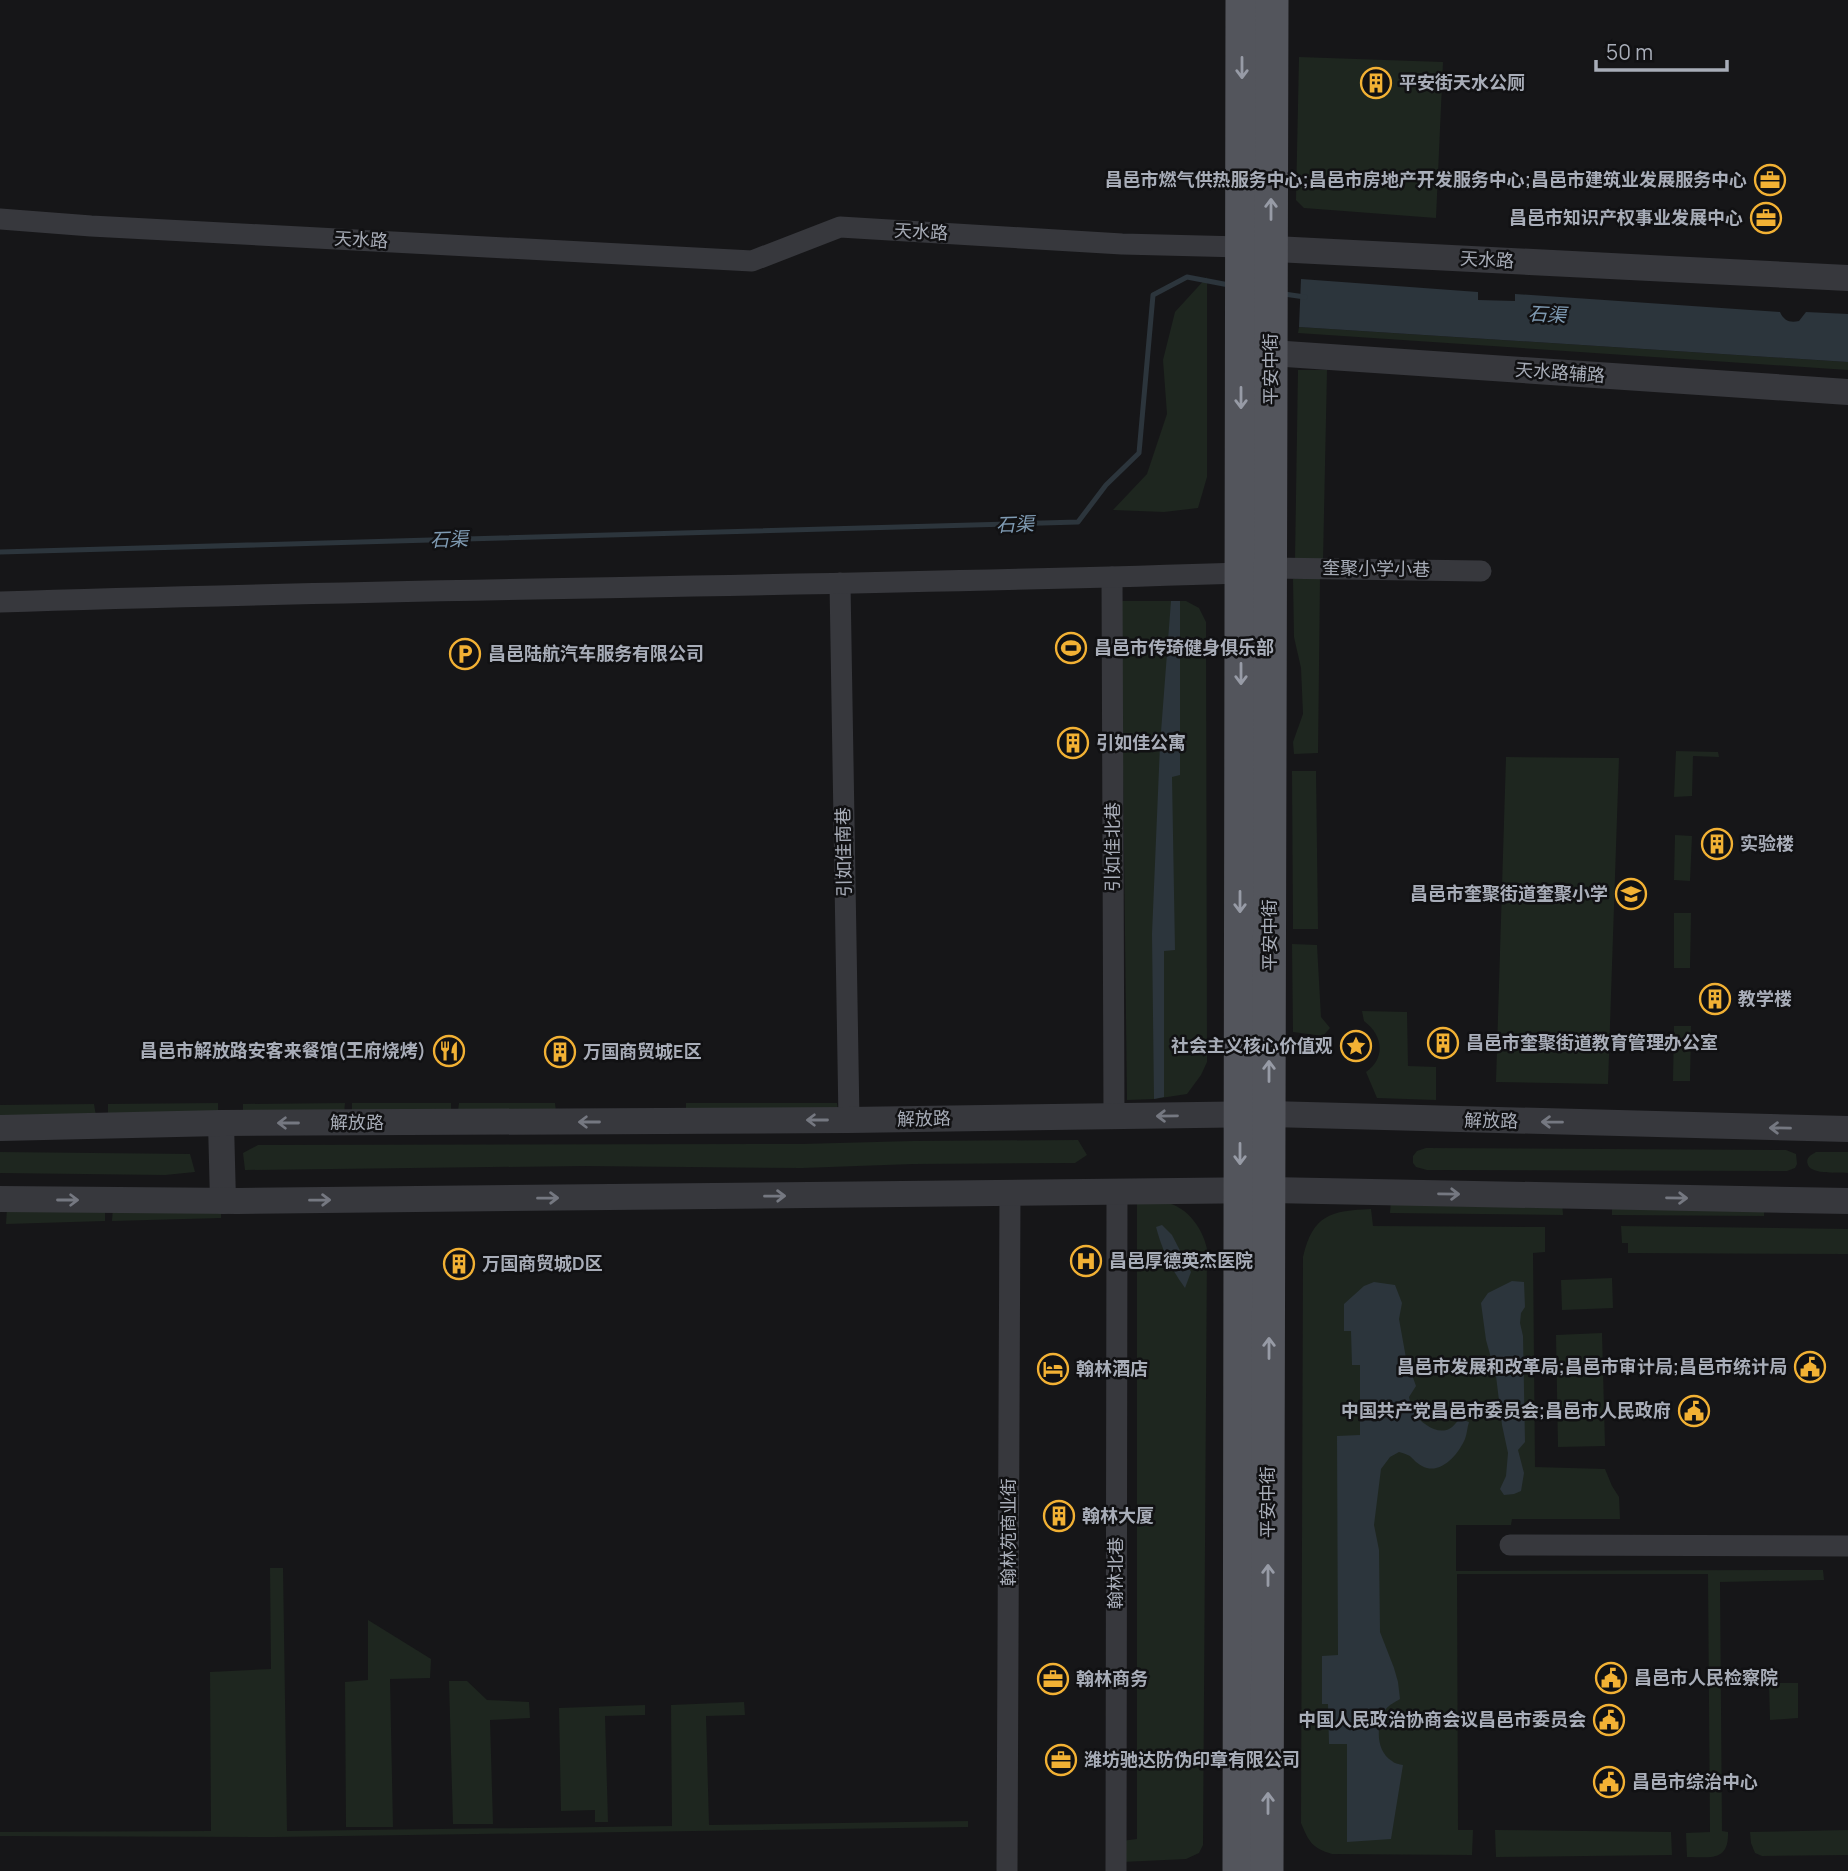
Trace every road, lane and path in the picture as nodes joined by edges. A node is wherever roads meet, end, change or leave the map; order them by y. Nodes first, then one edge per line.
1 (1242, 0) edge
2 (1272, 0) edge
3 (0, 219) edge
4 (1256, 261) junction
5 (1848, 278) edge
6 (1261, 340) junction
7 (1848, 392) edge
8 (1256, 570) junction
9 (1481, 571) dead end
10 (1112, 577) junction
11 (840, 583) junction
12 (0, 602) edge
13 (1255, 1115) junction
14 (1114, 1116) junction
15 (849, 1120) junction
16 (221, 1123) junction
17 (0, 1128) edge
18 (1848, 1129) edge
19 (1117, 1191) junction
20 (1254, 1191) junction
21 (1010, 1194) junction
22 (0, 1199) edge
23 (223, 1201) junction
24 (1848, 1201) edge
25 (1510, 1545) dead end
26 (1848, 1546) edge
27 (1007, 1871) edge
28 (1116, 1871) edge
29 (1239, 1871) edge
30 (1267, 1871) edge

1 -> 4 main road, 平安中街
4 -> 2 main road, 平安中街
3 - 4 street, 天水路
4 - 5 street, 天水路
4 - 6 main road, 平安中街
6 - 7 street, 天水路辅路
6 - 8 main road, 平安中街
8 - 9 street, 奎聚小学小巷
8 - 10 street
8 - 13 main road, 平安中街
10 - 11 street
10 - 14 street, 引如佳北巷
11 - 12 street
11 - 15 street, 引如佳南巷
13 -> 14 street, 解放路
18 -> 13 street, 解放路
13 - 20 main road, 平安中街
14 - 15 street, 解放路
15 -> 16 street, 解放路
16 - 17 street, 解放路
16 - 23 street
19 - 20 street
19 - 21 street
19 - 28 street, 翰林北巷
20 -> 24 street
20 - 29 main road, 平安中街
30 -> 20 main road, 平安中街
23 -> 21 street
21 - 27 street, 翰林苑商业街
22 -> 23 street
25 - 26 street

